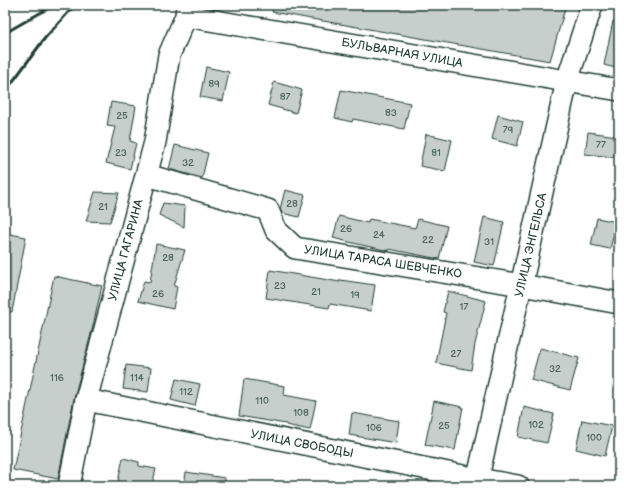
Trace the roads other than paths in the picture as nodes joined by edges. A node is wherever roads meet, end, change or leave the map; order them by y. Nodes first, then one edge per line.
1 (592, 5) edge
2 (186, 10) edge
3 (568, 81) junction
4 (619, 90) edge
5 (147, 175) junction
6 (522, 285) junction
7 (619, 303) edge
8 (86, 400) junction
9 (477, 483) edge
10 (69, 486) edge
11 (518, 486) edge

1 - 3 street, УЛИЦА ЭНГЕЛЬСА
2 - 3 street, БУЛЬВАРНАЯ УЛИЦА
2 - 5 street, УЛИЦА ГАГАРИНА
3 - 4 street, БУЛЬВАРНАЯ УЛИЦА
3 - 6 street, УЛИЦА ЭНГЕЛЬСА
5 - 6 street, УЛИЦА ТАРАСА ШЕВЧЕНКО
5 - 8 street, УЛИЦА ГАГАРИНА
6 - 7 street, УЛИЦА ТАРАСА ШЕВЧЕНКО
6 - 9 street, УЛИЦА ЭНГЕЛЬСА
8 - 9 street, УЛИЦА СВОБОДЫ
8 - 10 street, УЛИЦА ГАГАРИНА
9 - 11 street, УЛИЦА СВОБОДЫ

